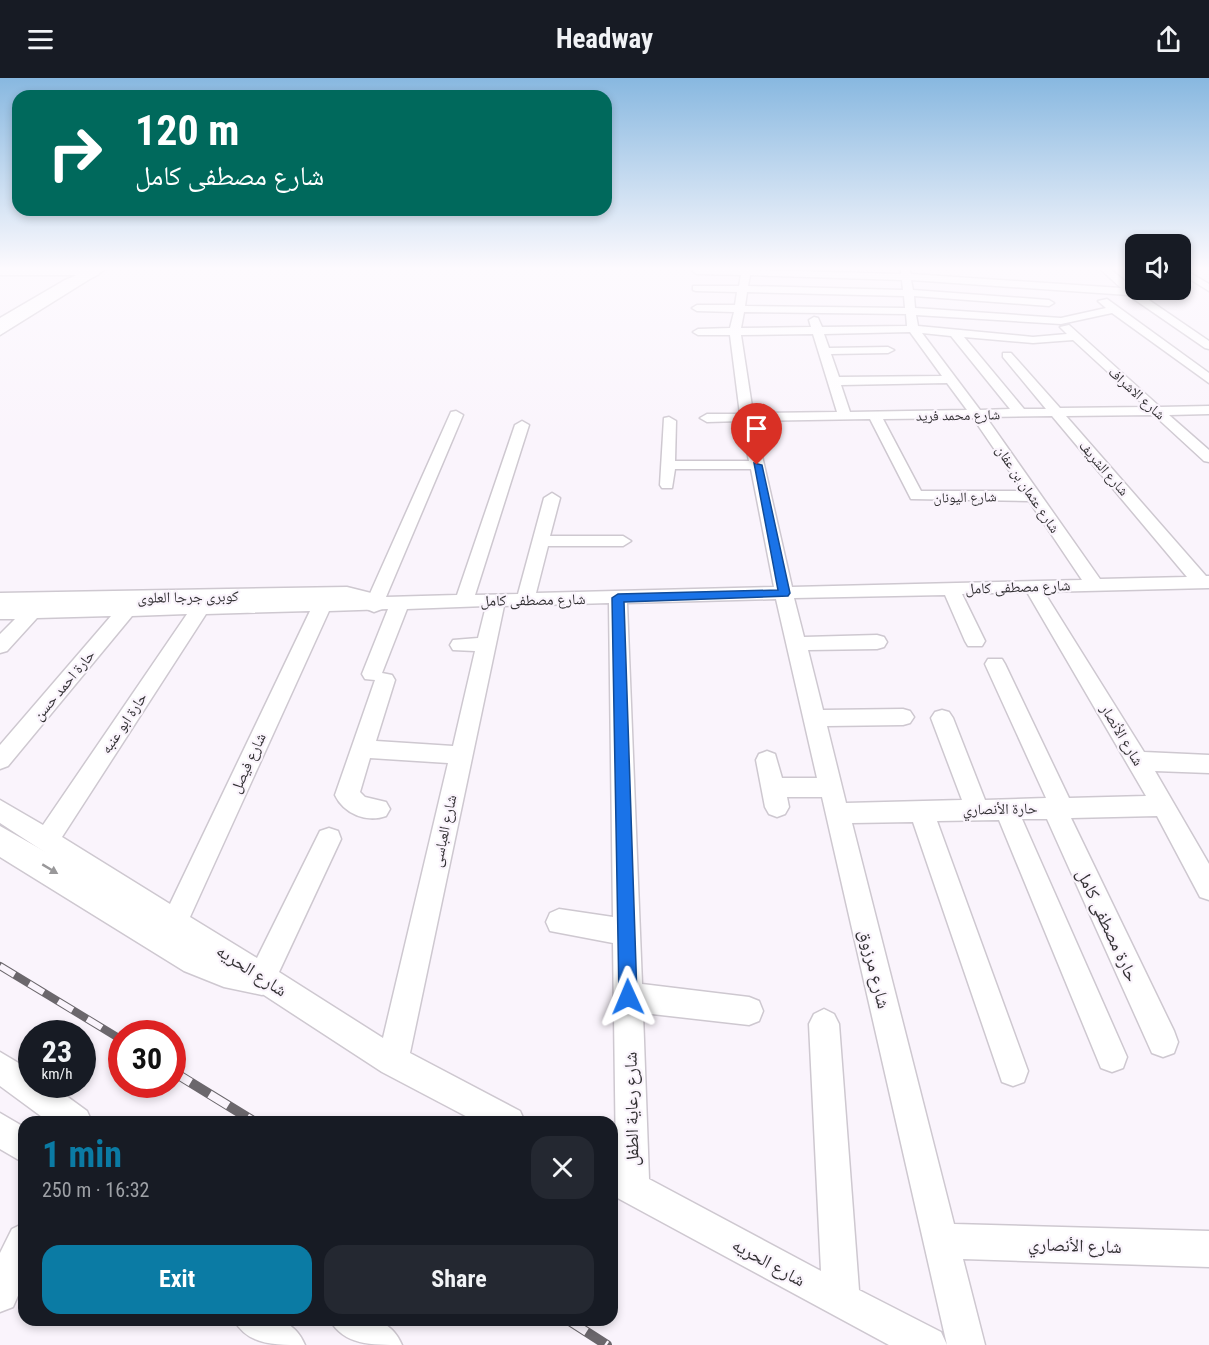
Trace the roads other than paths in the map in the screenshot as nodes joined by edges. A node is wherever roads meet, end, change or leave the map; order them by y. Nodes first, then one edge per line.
1 (736, 326) edge
2 (816, 326) edge
3 (1065, 326) edge
4 (1137, 326) edge
5 (1180, 326) edge
6 (913, 329) junction
7 (817, 331) junction
8 (698, 332) dead end
9 (735, 332) junction
10 (954, 332) junction
11 (1074, 337) junction
12 (1209, 346) edge
13 (888, 350) dead end
14 (824, 351) junction
15 (1006, 355) dead end
16 (1209, 379) edge
17 (951, 380) junction
18 (833, 381) junction
19 (1209, 410) edge
20 (1158, 412) junction
21 (1057, 413) junction
22 (977, 414) junction
23 (1021, 414) junction
24 (456, 415) dead end
25 (845, 416) junction
26 (875, 416) junction
27 (707, 418) dead end
28 (747, 418) junction
29 (669, 421) dead end
30 (522, 425) dead end
31 (1209, 458) edge
32 (668, 465) junction
33 (757, 465) junction
34 (667, 485) dead end
35 (1033, 496) junction
36 (552, 498) dead end
37 (542, 541) junction
38 (623, 541) dead end
39 (1205, 582) edge
40 (1094, 584) junction
41 (1031, 585) junction
42 (951, 589) junction
43 (784, 593) junction
44 (618, 598) junction
45 (525, 600) junction
46 (0, 601) edge
47 (464, 601) junction
48 (496, 601) junction
49 (400, 603) junction
50 (374, 604) junction
51 (322, 605) junction
52 (201, 608) junction
53 (127, 609) junction
54 (32, 612) junction
55 (0, 613) edge
56 (975, 641) dead end
57 (877, 642) dead end
58 (486, 644) junction
59 (797, 644) junction
60 (460, 645) dead end
61 (0, 646) edge
62 (995, 664) dead end
63 (903, 717) dead end
64 (814, 718) junction
65 (942, 718) dead end
66 (361, 749) junction
67 (461, 754) junction
68 (0, 760) edge
69 (767, 760) dead end
70 (1138, 761) junction
71 (1209, 764) edge
72 (834, 800) junction
73 (1163, 806) junction
74 (1058, 808) junction
75 (378, 809) dead end
76 (1006, 809) junction
77 (0, 810) edge
78 (978, 810) junction
79 (921, 811) junction
80 (329, 838) dead end
81 (47, 839) junction
82 (0, 840) edge
83 (1205, 875) edge
84 (175, 921) junction
85 (559, 922) dead end
86 (626, 932) junction
87 (262, 976) junction
88 (628, 997) junction
89 (749, 1011) dead end
90 (824, 1024) dead end
91 (1162, 1042) dead end
92 (1112, 1058) dead end
93 (393, 1061) junction
94 (0, 1067) edge
95 (1013, 1071) dead end
96 (68, 1116) edge
97 (498, 1116) edge
98 (622, 1182) edge
99 (940, 1241) junction
100 (1209, 1249) edge
101 (18, 1254) edge
102 (0, 1294) edge
103 (842, 1301) junction
104 (261, 1326) edge
105 (357, 1326) edge
106 (286, 1345) edge
107 (383, 1345) edge
108 (928, 1345) edge
109 (966, 1345) edge

1 - 9 street, شارع مرزوق
2 - 7 street
3 - 11 street, شارع الاشراف
4 - 16 street
5 - 12 street
6 - 7 street
6 - 10 street
6 - 17 street, شارع عثمان بن عفان
7 - 9 street
7 - 14 street
8 - 9 street
9 - 28 street, شارع مرزوق
10 - 11 street
10 - 23 street
11 - 20 street, شارع الاشراف
13 - 14 street
14 - 18 street
15 - 21 street, شارع الشريف
17 - 18 street
17 - 22 street, شارع عثمان بن عفان
18 - 25 street
19 - 20 street, شارع محمد فريد
20 - 21 street, شارع محمد فريد
20 - 31 street, شارع الاشراف
21 - 23 street, شارع محمد فريد
21 - 39 street, شارع الشريف
22 - 23 street, شارع محمد فريد
22 - 26 street, شارع محمد فريد
22 - 35 street, شارع عثمان بن عفان
24 - 50 street
25 - 26 street, شارع محمد فريد
25 - 28 street, شارع محمد فريد
26 - 35 street, شارع اليونان
27 - 28 street, شارع محمد فريد
28 - 33 street, شارع مرزوق
29 - 32 street
30 - 47 street
32 - 33 street
32 - 34 street
33 - 43 street, شارع مرزوق
35 - 40 street, شارع عثمان بن عفان
36 - 37 street
37 - 38 street
37 - 45 street
39 - 40 street, شارع مصطفى كامل
40 - 41 street, شارع مصطفى كامل
41 - 42 street, شارع مصطفى كامل
41 - 70 street, شارع الأنصار
42 - 43 street, شارع مصطفى كامل
42 - 56 street
43 - 44 street, شارع مصطفى كامل
43 - 59 street, شارع مرزوق
44 - 45 street, شارع مصطفى كامل
44 - 86 street, شارع رعاية الطفل
45 - 48 street, شارع مصطفى كامل
46 - 50 street, كوبرى جرجا العلوى
47 - 48 street, شارع مصطفى كامل
47 - 49 street, شارع مصطفى كامل
48 - 58 street, شارع العباسى
49 - 50 street, شارع مصطفى كامل
49 - 66 street
50 - 51 street, شارع مصطفى كامل
51 - 52 street, شارع مصطفى كامل
51 - 84 street, شارع فيصل
52 - 53 street, شارع مصطفى كامل
52 - 81 street, حارة ابو عنبه
53 - 54 street, شارع مصطفى كامل
53 - 68 street, حارة احمد حسن
54 - 55 street, شارع مصطفى كامل
54 - 61 street
57 - 59 street
58 - 60 street
58 - 67 street, شارع العباسى
59 - 64 street, شارع مرزوق
62 - 74 street, حارة مصطفى كامل
63 - 64 street
64 - 72 street, شارع مرزوق
65 - 78 street
66 - 67 street
66 - 75 street
67 - 93 street, شارع العباسى
69 - 72 street, حارة الأنصاري
70 - 71 street
70 - 73 street, شارع الأنصار
72 - 79 street, حارة الأنصاري
72 - 99 street, شارع مرزوق
73 - 74 street, حارة الأنصاري
73 - 83 street, شارع الأنصار
74 - 76 street, حارة الأنصاري
74 - 91 street, حارة مصطفى كامل
76 - 78 street, حارة الأنصاري
76 - 92 street
77 - 81 street, شارع الحريه
78 - 79 street, حارة الأنصاري
79 - 95 street
80 - 87 street
81 - 84 street, شارع الحريه
82 -> 87 street
84 - 87 street, شارع الحريه
85 - 86 street
86 - 88 street, شارع رعاية الطفل
87 - 93 street, شارع الحريه
88 - 89 street
88 - 98 street, شارع رعاية الطفل
90 - 103 street
93 - 97 street, شارع الحريه
94 - 96 street
98 - 103 street, شارع الحريه
99 - 100 street, شارع الأنصاري
99 - 109 street, شارع مرزوق
101 - 102 street
103 - 108 street, شارع الحريه
104 - 106 street
105 - 107 street

